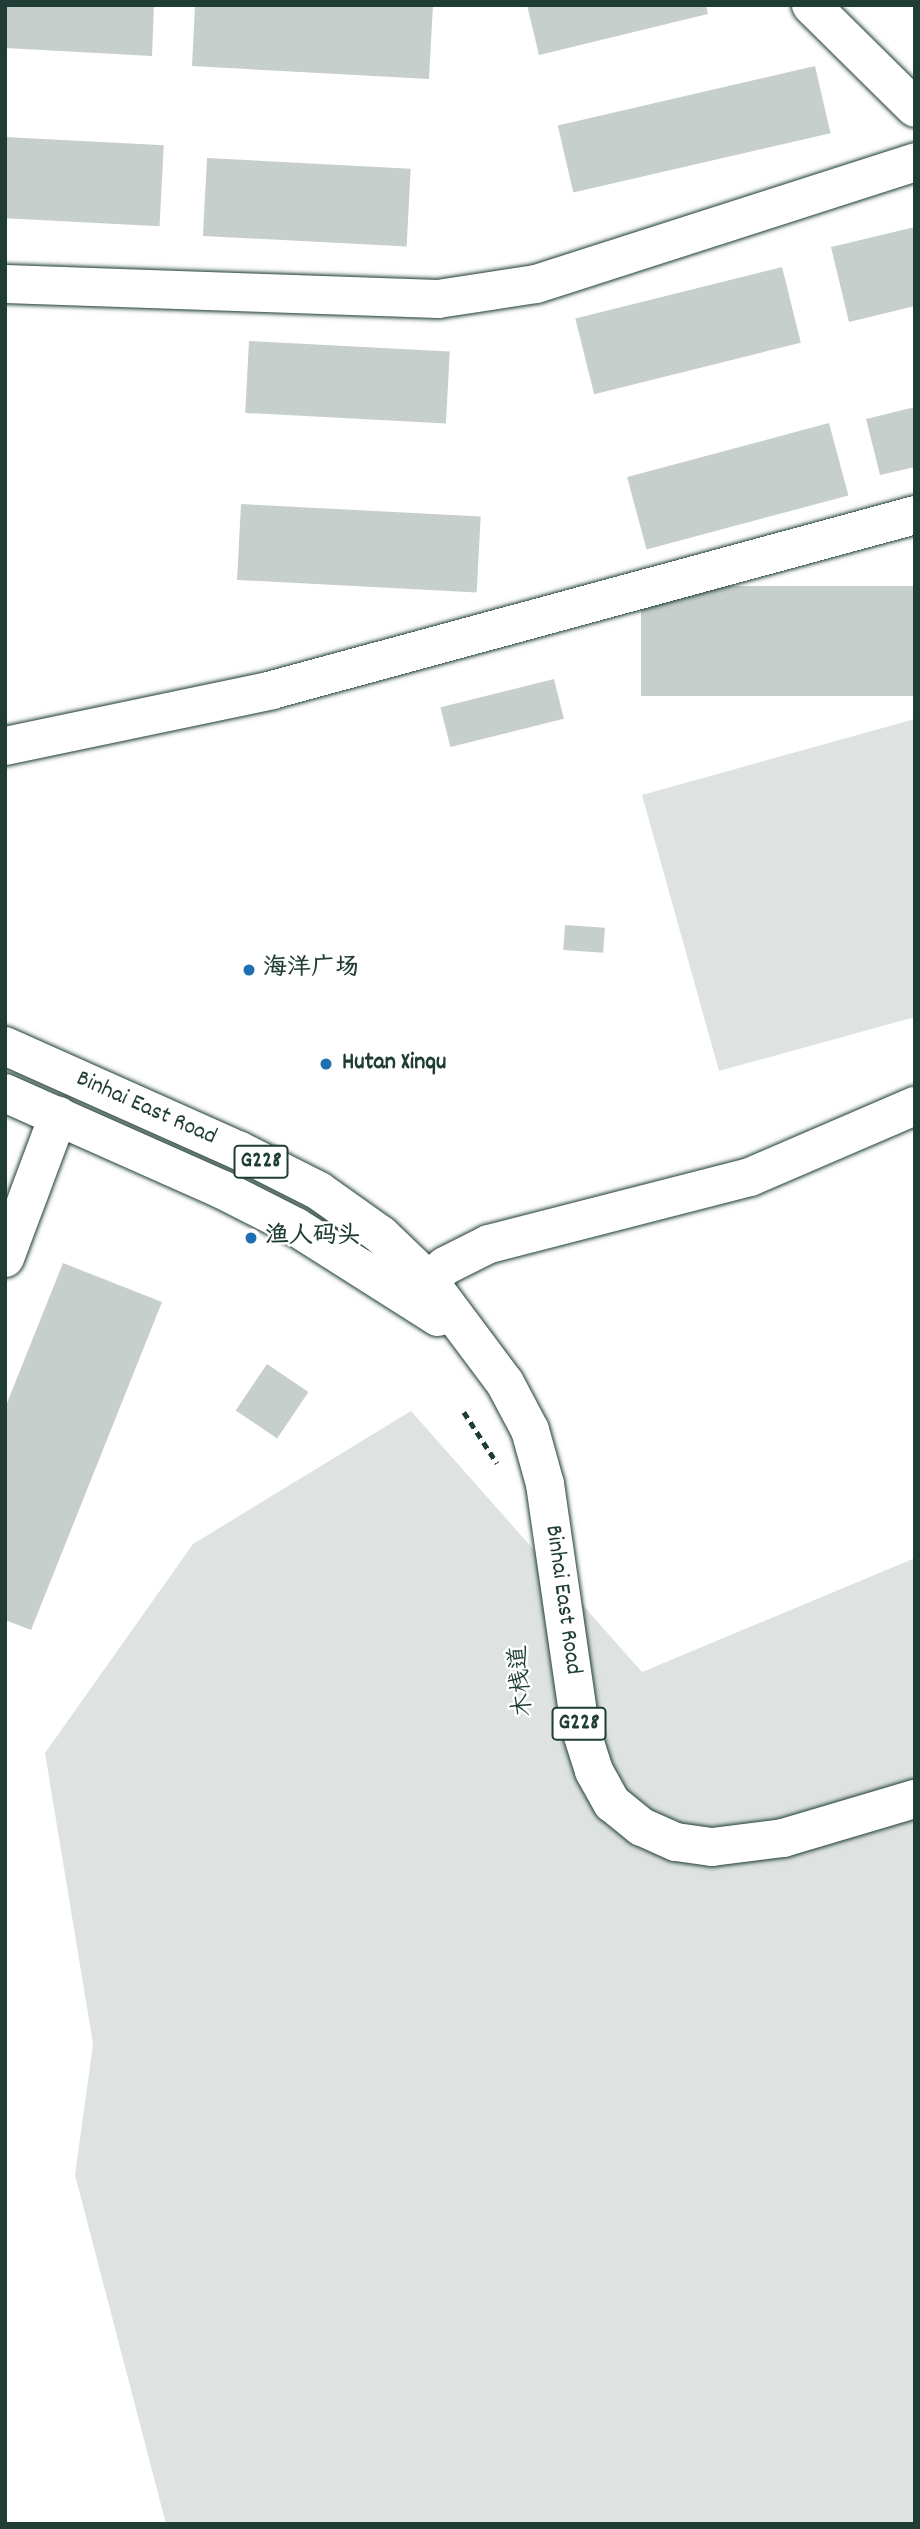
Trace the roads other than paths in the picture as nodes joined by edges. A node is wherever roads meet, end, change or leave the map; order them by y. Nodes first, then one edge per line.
1 (811, 5) edge
2 (915, 108) edge
3 (915, 162) edge
4 (5, 284) edge
5 (915, 515) edge
6 (5, 746) edge
7 (5, 1046) edge
8 (5, 1093) edge
9 (915, 1105) edge
10 (58, 1116) junction
11 (5, 1258) edge
12 (421, 1289) junction
13 (915, 1799) edge

1 - 2 main road
3 - 4 main road
5 - 6 main road
7 - 12 main road, Binhai East Road / G228
8 - 10 main road, Binhai East Road / G228
9 - 12 main road
10 - 11 main road
10 - 12 main road, Binhai East Road / G228
12 - 13 main road, Binhai East Road / G228

